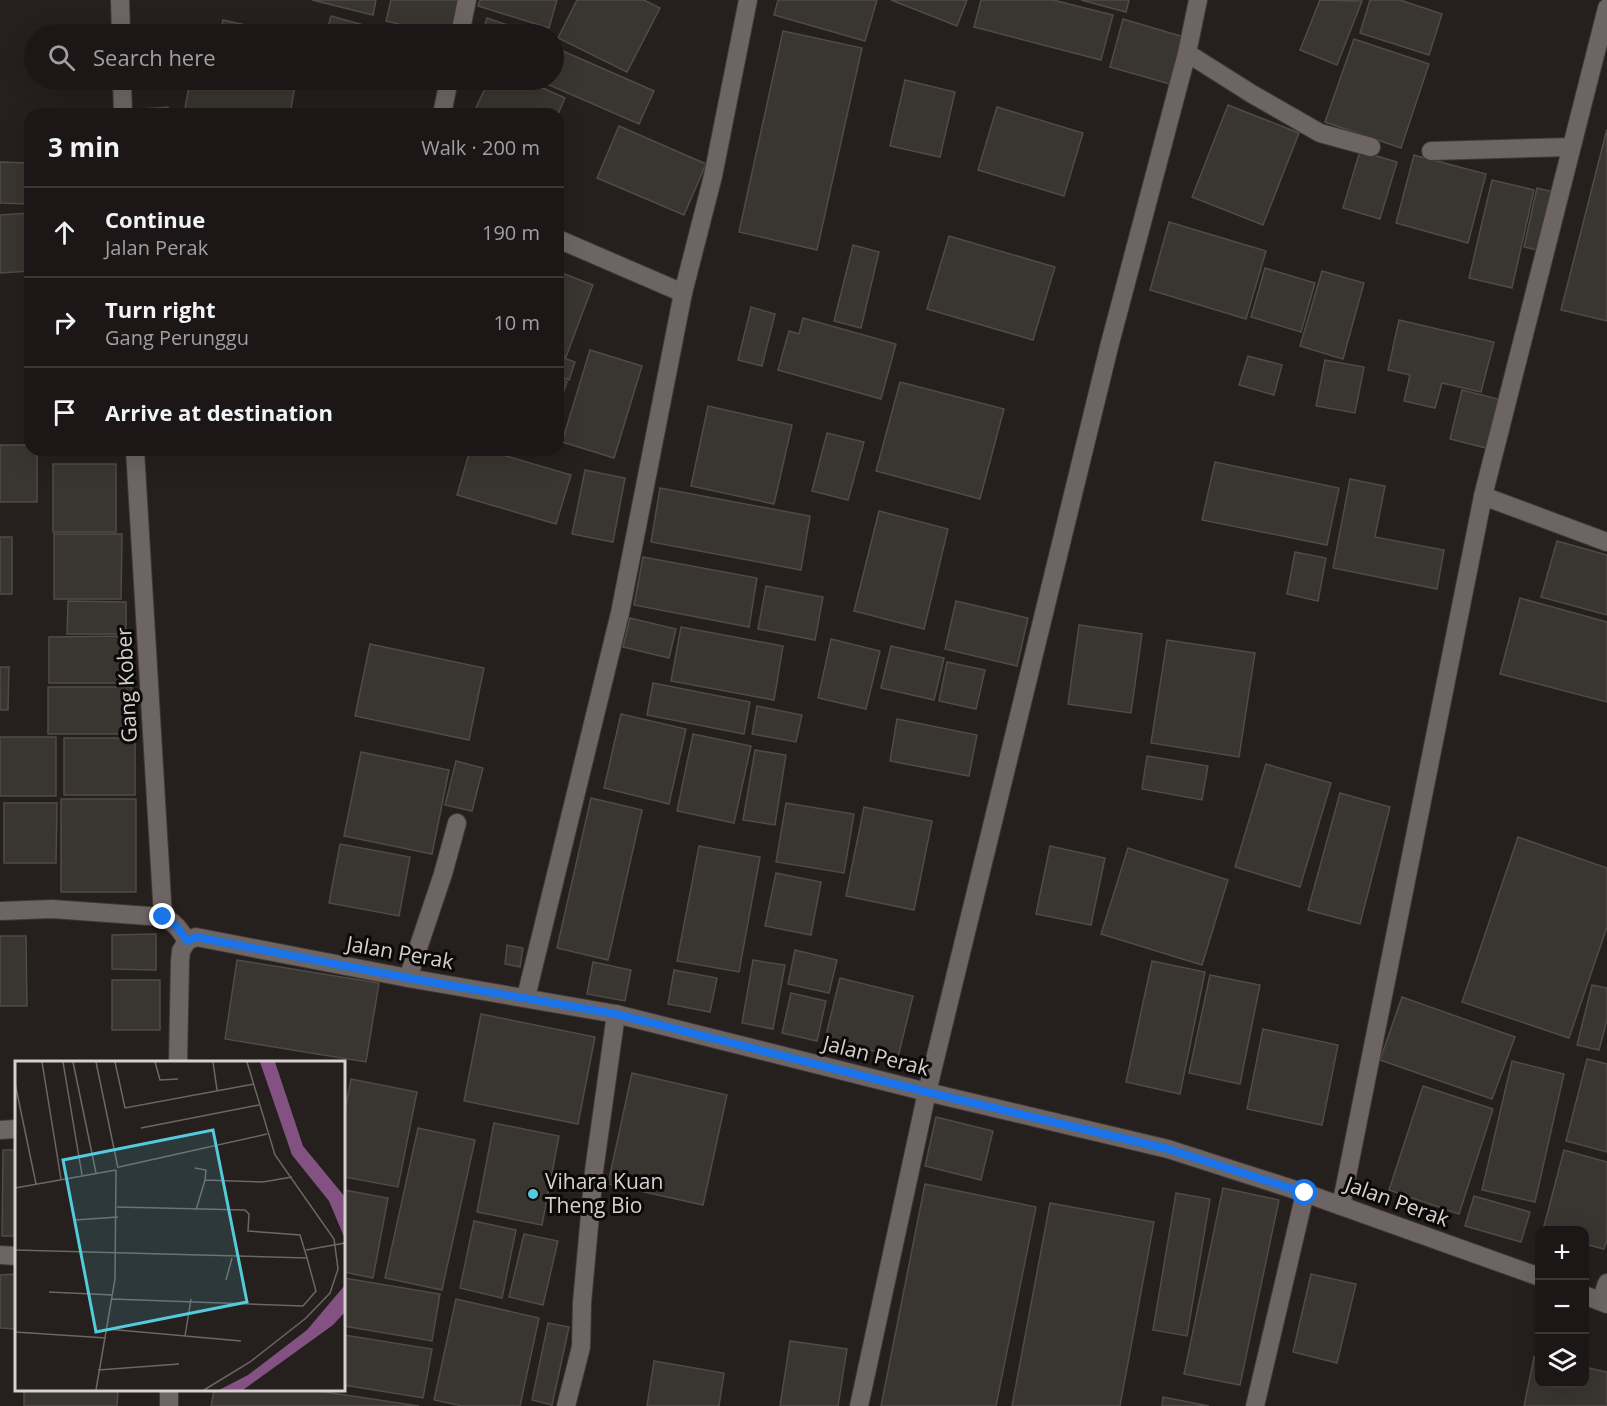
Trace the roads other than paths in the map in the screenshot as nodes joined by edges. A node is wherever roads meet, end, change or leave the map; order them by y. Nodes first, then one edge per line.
1 (120, 0) edge
2 (467, 0) edge
3 (748, 0) edge
4 (1198, 0) edge
5 (1607, 8) edge
6 (121, 24) edge
7 (462, 24) edge
8 (1187, 52) junction
9 (122, 90) edge
10 (447, 90) edge
11 (123, 108) edge
12 (443, 108) edge
13 (1371, 147) dead end
14 (1571, 147) junction
15 (1431, 151) dead end
16 (564, 242) edge
17 (683, 293) junction
18 (135, 456) edge
19 (1483, 496) junction
20 (1607, 542) edge
21 (457, 823) dead end
22 (0, 911) edge
23 (163, 917) junction
24 (187, 941) junction
25 (408, 978) junction
26 (526, 997) junction
27 (616, 1014) junction
28 (178, 1061) edge
29 (927, 1092) junction
30 (15, 1129) edge
31 (0, 1130) edge
32 (1305, 1193) junction
33 (1341, 1206) junction
34 (1535, 1276) edge
35 (1607, 1283) edge
36 (1598, 1300) edge
37 (566, 1406) edge
38 (859, 1406) edge
39 (1255, 1406) edge

1 - 6 street
2 - 7 street
3 - 17 street
4 - 8 street
5 - 14 street
8 - 13 street
8 - 29 street
9 - 11 street
10 - 12 street
14 - 15 street
14 - 19 street
16 - 17 street
17 - 26 street
18 - 23 street, Gang Kober
19 - 20 street
19 - 33 street
21 - 25 street
22 - 23 street
23 - 24 street
24 - 25 street, Jalan Perak
24 - 28 street
25 - 26 street, Jalan Perak
26 - 27 street, Jalan Perak
27 - 29 street, Jalan Perak
27 - 37 street
29 - 32 street, Jalan Perak
29 - 38 street
30 - 31 street
32 - 33 street, Jalan Perak
32 - 39 street
33 - 34 street, Jalan Perak
35 - 36 street

